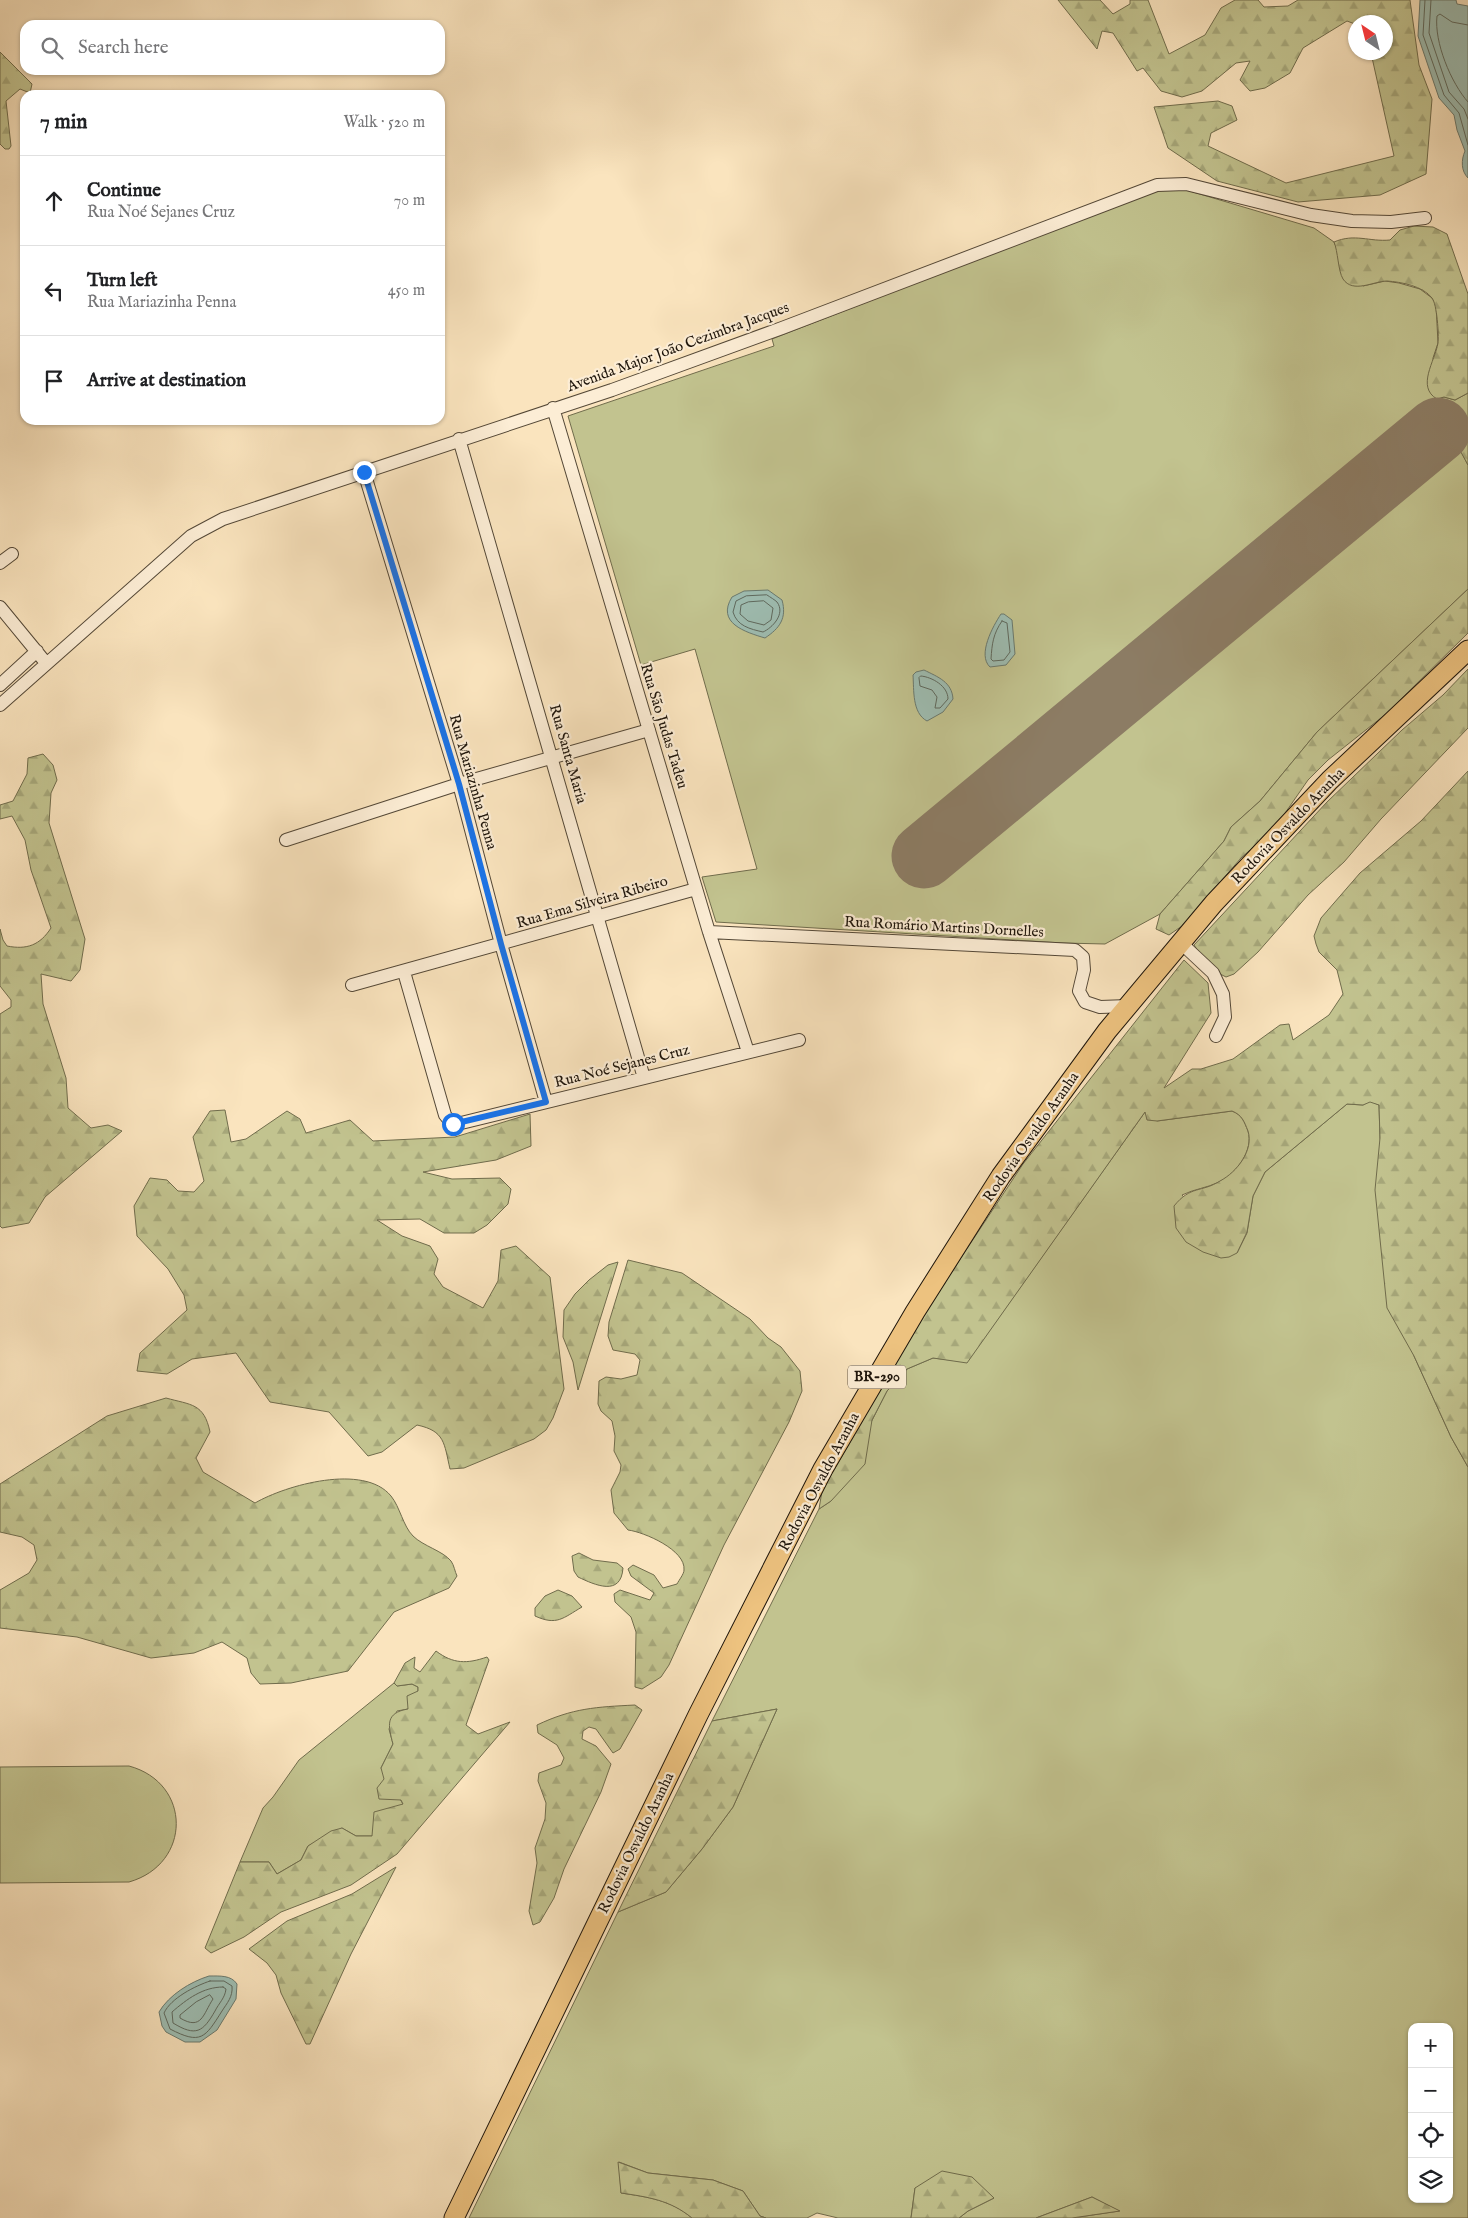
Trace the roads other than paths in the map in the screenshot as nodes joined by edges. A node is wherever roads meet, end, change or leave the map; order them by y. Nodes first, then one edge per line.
1 (1425, 218) dead end
2 (553, 408) junction
3 (459, 439) junction
4 (364, 472) junction
5 (12, 554) dead end
6 (0, 563) edge
7 (0, 607) edge
8 (1468, 650) edge
9 (37, 652) junction
10 (46, 663) junction
11 (0, 685) edge
12 (0, 704) edge
13 (649, 730) junction
14 (552, 757) junction
15 (459, 784) junction
16 (286, 840) dead end
17 (696, 889) junction
18 (598, 916) junction
19 (709, 932) junction
20 (1181, 943) junction
21 (501, 944) junction
22 (404, 972) junction
23 (352, 985) dead end
24 (1128, 1006) junction
25 (1216, 1036) dead end
26 (799, 1040) dead end
27 (748, 1052) junction
28 (644, 1078) junction
29 (546, 1102) junction
30 (454, 2218) edge

1 - 2 street, Avenida Major João Cezimbra Jacques
2 - 3 street, Avenida Major João Cezimbra Jacques
2 - 13 street, Rua São Judas Tadeu
3 - 4 street, Avenida Major João Cezimbra Jacques
3 - 14 street, Rua Santa Maria
4 - 10 street, Avenida Major João Cezimbra Jacques
4 - 15 street, Rua Mariazinha Penna
5 - 6 street
7 - 9 street
8 - 20 highway, Rodovia Osvaldo Aranha / BR-290
9 - 10 street
9 - 11 street
10 - 12 street, Avenida Major João Cezimbra Jacques
13 - 14 street
13 - 17 street, Rua São Judas Tadeu
14 - 15 street
14 - 18 street, Rua Santa Maria
15 - 16 street
15 - 21 street, Rua Mariazinha Penna
17 - 18 street, Rua Ema Silveira Ribeiro
17 - 19 street, Rua São Judas Tadeu
18 - 21 street, Rua Ema Silveira Ribeiro
18 - 28 street, Rua Santa Maria
19 - 24 street, Rua Romário Martins Dornelles
19 - 27 street, Rua São Judas Tadeu
20 - 24 highway, Rodovia Osvaldo Aranha / BR-290
20 - 25 street
21 - 22 street, Rua Ema Silveira Ribeiro
21 - 29 street, Rua Mariazinha Penna
22 - 23 street, Rua Ema Silveira Ribeiro
22 - 29 street, Rua Noé Sejanes Cruz
24 - 30 highway, Rodovia Osvaldo Aranha / BR-290
26 - 27 street, Rua Noé Sejanes Cruz
27 - 28 street, Rua Noé Sejanes Cruz
28 - 29 street, Rua Noé Sejanes Cruz

